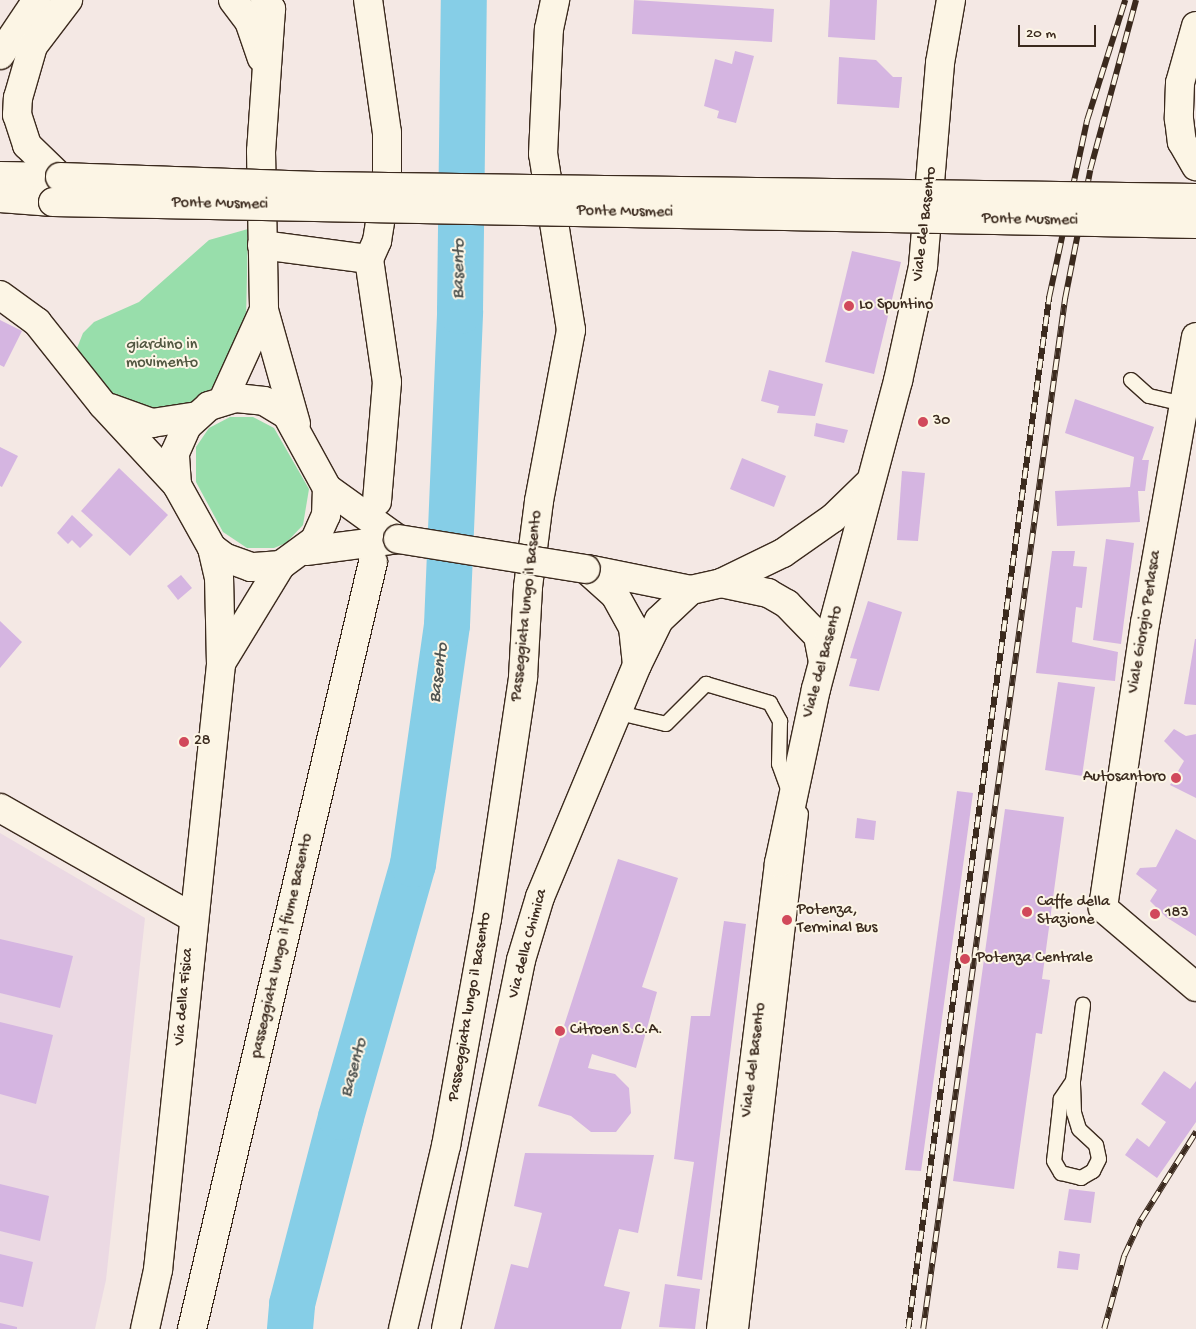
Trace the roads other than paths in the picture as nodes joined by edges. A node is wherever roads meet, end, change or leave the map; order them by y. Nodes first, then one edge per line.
1 (37, 0) edge
2 (68, 0) edge
3 (233, 0) edge
4 (368, 0) edge
5 (555, 0) edge
6 (949, 2) edge
7 (270, 3) edge
8 (1196, 26) edge
9 (0, 54) edge
10 (265, 77) junction
11 (1196, 166) edge
12 (0, 176) edge
13 (57, 190) junction
14 (0, 198) edge
15 (1196, 198) edge
16 (1196, 224) edge
17 (262, 245) junction
18 (369, 259) junction
19 (0, 296) edge
20 (264, 310) junction
21 (1196, 337) edge
22 (1131, 380) dead end
23 (223, 400) junction
24 (103, 404) junction
25 (1184, 404) junction
26 (196, 416) junction
27 (296, 425) junction
28 (872, 480) junction
29 (178, 485) junction
30 (327, 488) junction
31 (376, 502) dead end
32 (398, 539) junction
33 (212, 548) junction
34 (306, 551) junction
35 (373, 562) dead end
36 (281, 565) junction
37 (586, 569) junction
38 (721, 583) junction
39 (691, 590) junction
40 (824, 662) junction
41 (221, 664) junction
42 (637, 665) junction
43 (615, 712) junction
44 (808, 724) junction
45 (792, 800) junction
46 (0, 808) edge
47 (192, 917) junction
48 (1196, 987) edge
49 (1083, 1005) dead end
50 (1073, 1081) junction
51 (145, 1329) edge
52 (192, 1329) edge
53 (403, 1329) edge
54 (446, 1329) edge
55 (721, 1329) edge
56 (741, 1329) edge

1 - 9 street
2 - 13 street
3 - 10 street
4 - 18 street
5 - 53 street, Passeggiata lungo il Basento
6 - 28 street, Viale del Basento
7 - 10 street
8 - 11 street
10 - 17 street
12 - 13 street
13 - 14 street
13 - 15 street, Ponte Musmeci, bridge
13 - 16 street, Ponte Musmeci, bridge
17 - 18 street
17 - 20 street
18 - 31 street
19 - 24 street
20 - 23 street
20 - 27 street
21 - 25 street, Viale Giorgio Perlasca
22 - 25 lane
23 - 26 street
23 - 27 street
24 - 26 street
24 - 29 street
25 - 48 street, Viale Giorgio Perlasca
26 - 29 street
27 - 30 street
28 - 38 street
28 - 40 street, Viale del Basento
29 - 33 street
30 - 32 street
30 - 34 street
32 - 34 street
32 - 37 street, bridge
33 - 36 street
33 - 41 street, Via della Fisica
34 - 36 street
35 - 52 street, passeggiata lungo il fiume Basento
36 - 41 street
37 - 39 street
37 - 42 street
38 - 39 street
38 - 40 street
39 - 42 street, Via della Chimica
40 - 44 street, Viale del Basento
41 - 47 street, Via della Fisica
42 - 43 street, Via della Chimica
43 - 45 lane
43 - 54 street, Via della Chimica
44 - 45 street, Viale del Basento
44 - 56 lane
45 - 55 street, Viale del Basento
46 - 47 street
47 - 51 street, Via della Fisica
49 - 50 lane
50 - 50 lane

